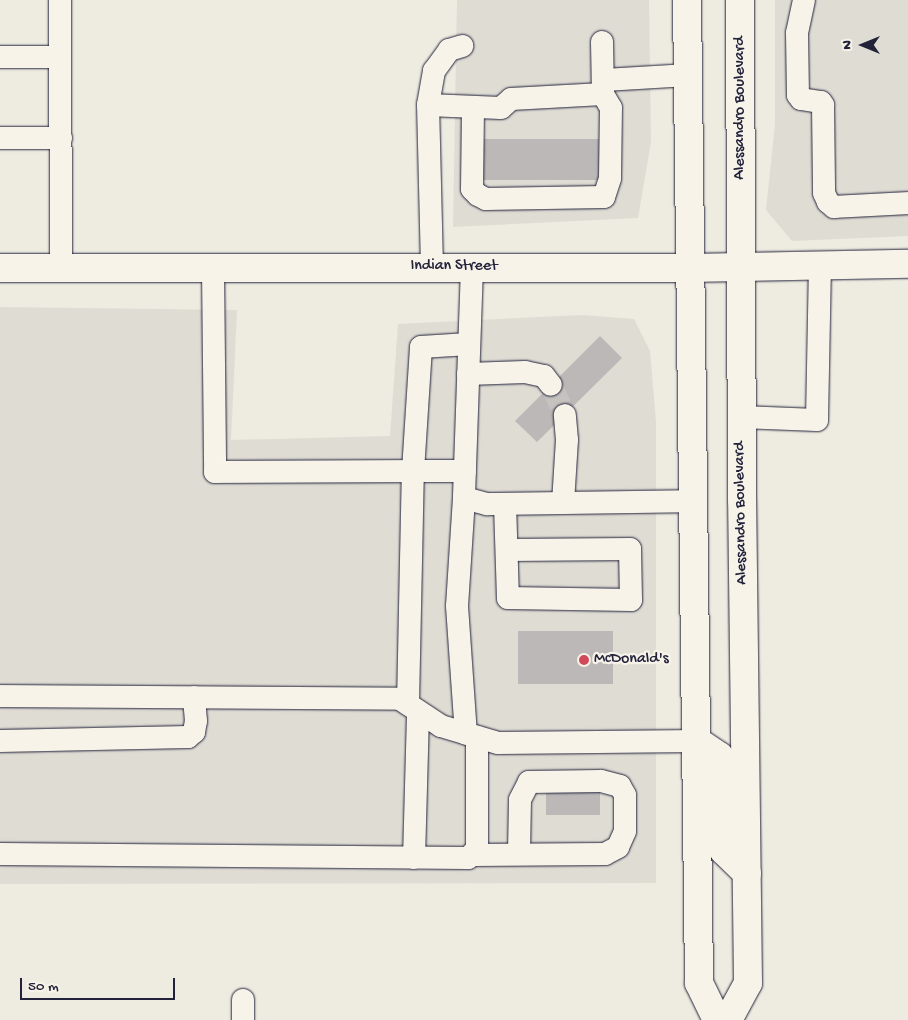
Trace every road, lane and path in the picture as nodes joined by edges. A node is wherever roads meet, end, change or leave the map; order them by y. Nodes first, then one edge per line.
1 (60, 0) edge
2 (687, 0) edge
3 (740, 0) edge
4 (804, 0) edge
5 (602, 42) dead end
6 (462, 46) dead end
7 (60, 57) junction
8 (0, 58) edge
9 (686, 76) junction
10 (603, 87) junction
11 (428, 105) junction
12 (473, 108) junction
13 (0, 138) edge
14 (61, 138) junction
15 (908, 203) edge
16 (820, 264) junction
17 (908, 264) edge
18 (432, 267) junction
19 (472, 267) junction
20 (741, 267) junction
21 (0, 268) edge
22 (61, 268) junction
23 (213, 268) junction
24 (690, 268) junction
25 (469, 344) junction
26 (468, 374) junction
27 (551, 385) tunnel mouth
28 (565, 415) tunnel mouth
29 (741, 417) junction
30 (413, 471) junction
31 (465, 471) junction
32 (464, 498) junction
33 (693, 501) junction
34 (563, 503) junction
35 (505, 504) junction
36 (507, 550) junction
37 (0, 696) edge
38 (194, 697) junction
39 (413, 708) junction
40 (471, 735) junction
41 (0, 741) edge
42 (697, 741) junction
43 (518, 853) junction
44 (0, 854) edge
45 (473, 855) junction
46 (414, 858) junction
47 (746, 873) junction
48 (717, 1020) edge
49 (728, 1020) edge

1 - 7 lane
2 - 9 main road
3 - 20 main road, Alessandro Boulevard
4 - 15 lane
5 - 10 lane
6 - 11 lane
7 - 8 lane
7 - 14 lane
9 - 10 lane
9 - 24 main road
10 - 12 lane
10 - 12 lane
11 - 12 lane
11 - 18 lane
13 - 14 lane
14 - 22 lane
16 - 17 main road, Indian Street
16 - 20 main road, Indian Street
16 - 29 lane
18 - 19 main road, Indian Street
18 - 23 main road, Indian Street
19 - 24 main road, Indian Street
19 - 25 lane
20 - 24 main road, Indian Street
20 - 29 main road, Alessandro Boulevard
21 - 22 main road, Indian Street
22 - 23 main road, Indian Street
23 - 30 lane
24 - 33 main road
25 - 26 lane
25 - 30 lane
26 - 27 lane
26 - 31 lane
28 - 34 lane
29 - 47 main road, Alessandro Boulevard
30 - 31 lane
30 - 39 lane
31 - 32 lane
32 - 35 lane
32 - 40 lane
33 - 34 lane
33 - 42 main road
34 - 35 lane
35 - 36 lane
36 - 36 lane
37 - 38 lane
38 - 39 lane
38 - 41 lane
39 - 40 lane
39 - 46 lane
40 - 42 lane
40 - 45 lane
42 - 47 main road
42 - 48 main road
43 - 43 lane
43 - 45 lane
44 - 46 lane
45 - 46 lane
47 - 49 main road, Alessandro Boulevard

